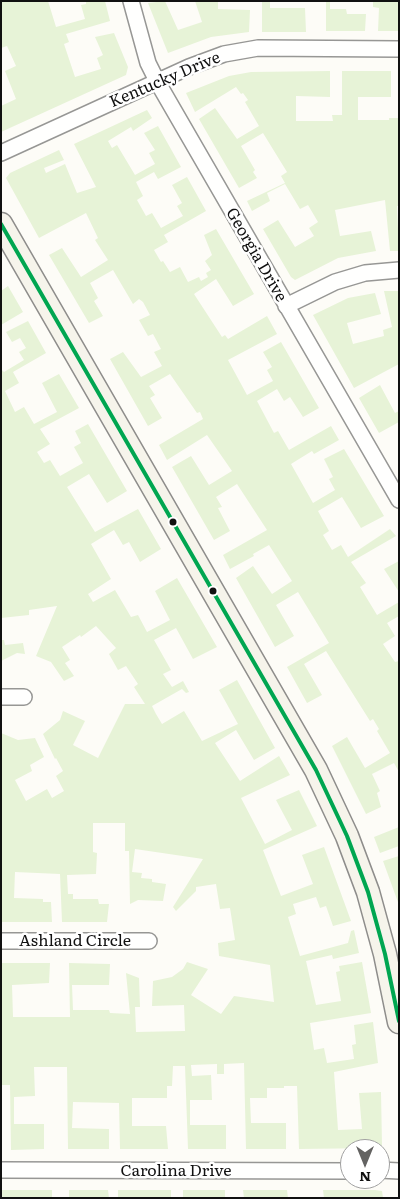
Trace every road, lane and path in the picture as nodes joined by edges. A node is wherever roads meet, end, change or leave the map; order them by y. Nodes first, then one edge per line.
1 (130, 1) edge
2 (399, 49) edge
3 (158, 83) junction
4 (1, 153) edge
5 (1, 224) edge
6 (399, 270) edge
7 (286, 306) junction
8 (399, 500) edge
9 (1, 697) edge
10 (24, 697) dead end
11 (1, 941) edge
12 (149, 942) dead end
13 (399, 1022) edge
14 (1, 1170) edge
15 (340, 1171) edge

1 - 3 street, Georgia Drive
2 - 3 street, Kentucky Drive
3 - 4 street, Kentucky Drive
3 - 7 street, Georgia Drive
5 - 13 street
6 - 7 street
7 - 8 street, Georgia Drive
9 - 10 street
11 - 12 street, Ashland Circle
14 - 15 street, Carolina Drive

